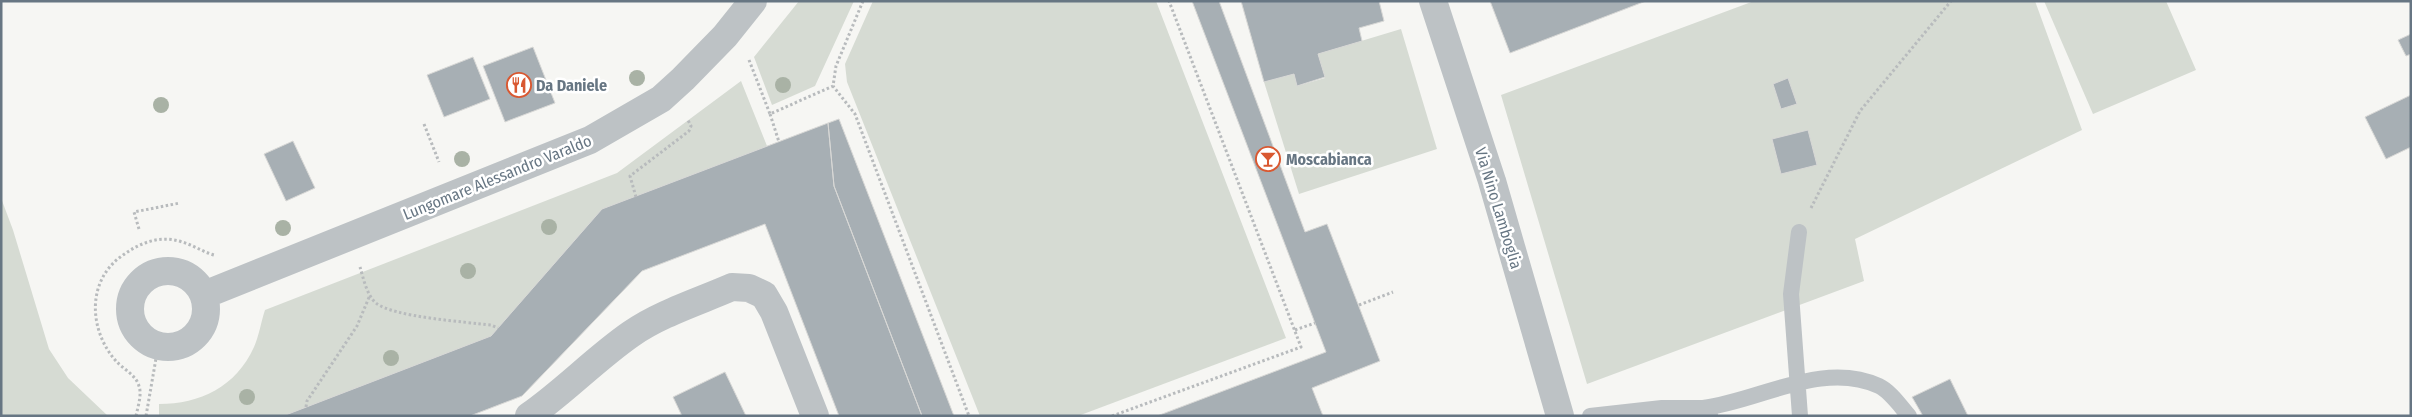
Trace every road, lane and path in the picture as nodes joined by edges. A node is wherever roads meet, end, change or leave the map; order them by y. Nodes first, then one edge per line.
1 (753, 1) edge
2 (863, 1) edge
3 (1168, 1) edge
4 (1433, 1) edge
5 (1951, 1) edge
6 (746, 54) dead end
7 (832, 86) junction
8 (770, 114) junction
9 (686, 115) dead end
10 (424, 124) dead end
11 (779, 142) dead end
12 (439, 162) dead end
13 (636, 197) dead end
14 (180, 203) dead end
15 (139, 229) dead end
16 (1799, 232) joint
17 (219, 257) dead end
18 (359, 263) dead end
19 (1393, 292) dead end
20 (370, 294) junction
21 (204, 295) junction
22 (1359, 305) dead end
23 (1315, 323) dead end
24 (498, 328) dead end
25 (1295, 330) junction
26 (158, 347) junction
27 (1798, 383) junction
28 (306, 407) dead end
29 (1708, 412) edge
30 (136, 416) edge
31 (146, 416) edge
32 (529, 416) edge
33 (815, 416) edge
34 (970, 416) edge
35 (1112, 416) edge
36 (1560, 416) edge
37 (1590, 416) edge
38 (1800, 416) edge
39 (1909, 416) edge

1 - 21 street, Lungomare Alessandro Varaldo
2 - 7 path
3 - 25 path
4 - 36 street, Via Nino Lamboglia
5 - 16 path
6 - 8 path
7 - 8 path
7 - 34 path
8 - 11 path
9 - 13 path
10 - 12 path
14 - 15 path
16 - 27 lane
17 - 30 path
18 - 20 path
19 - 22 path
20 - 24 path
20 - 28 path
21 - 26 street
21 - 26 street
23 - 25 path
25 - 35 path
26 - 31 path
27 - 29 lane
27 - 38 lane
27 - 39 lane
29 - 37 lane
32 - 33 street

